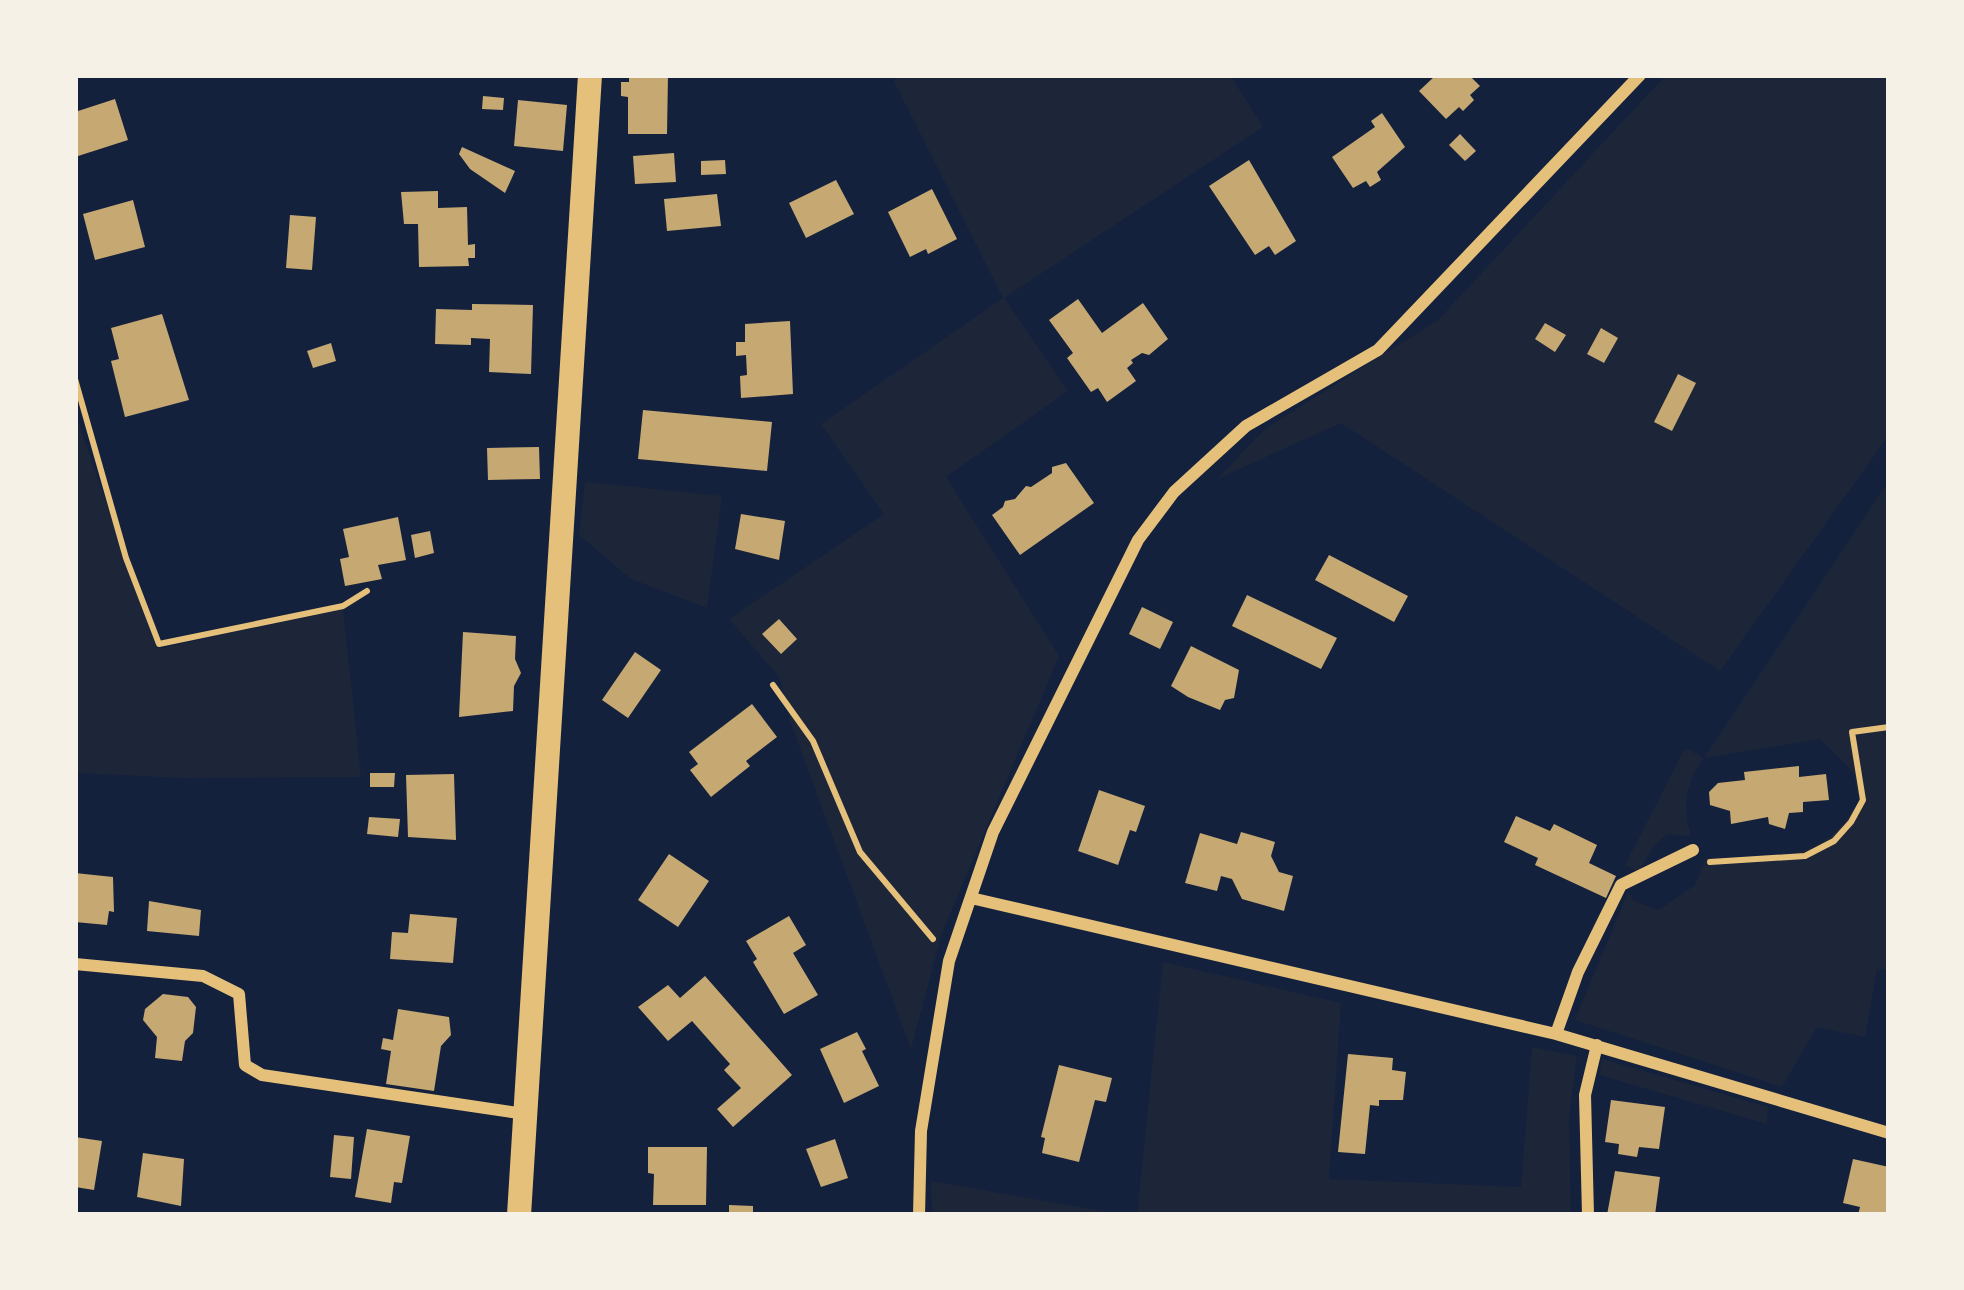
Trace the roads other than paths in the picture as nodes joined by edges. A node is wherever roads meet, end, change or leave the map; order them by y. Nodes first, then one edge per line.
1 (590, 75) edge
2 (1640, 75) edge
3 (1693, 850) road end
4 (971, 898) junction
5 (75, 964) edge
6 (1556, 1034) junction
7 (1597, 1045) junction
8 (526, 1115) junction
9 (1889, 1133) edge
10 (519, 1215) edge
11 (919, 1215) edge
12 (1588, 1215) edge

1 - 8 main road
2 - 4 street
3 - 6 street
4 - 6 street
4 - 11 street
5 - 8 street
6 - 7 street
7 - 9 street
7 - 12 street
8 - 10 main road

